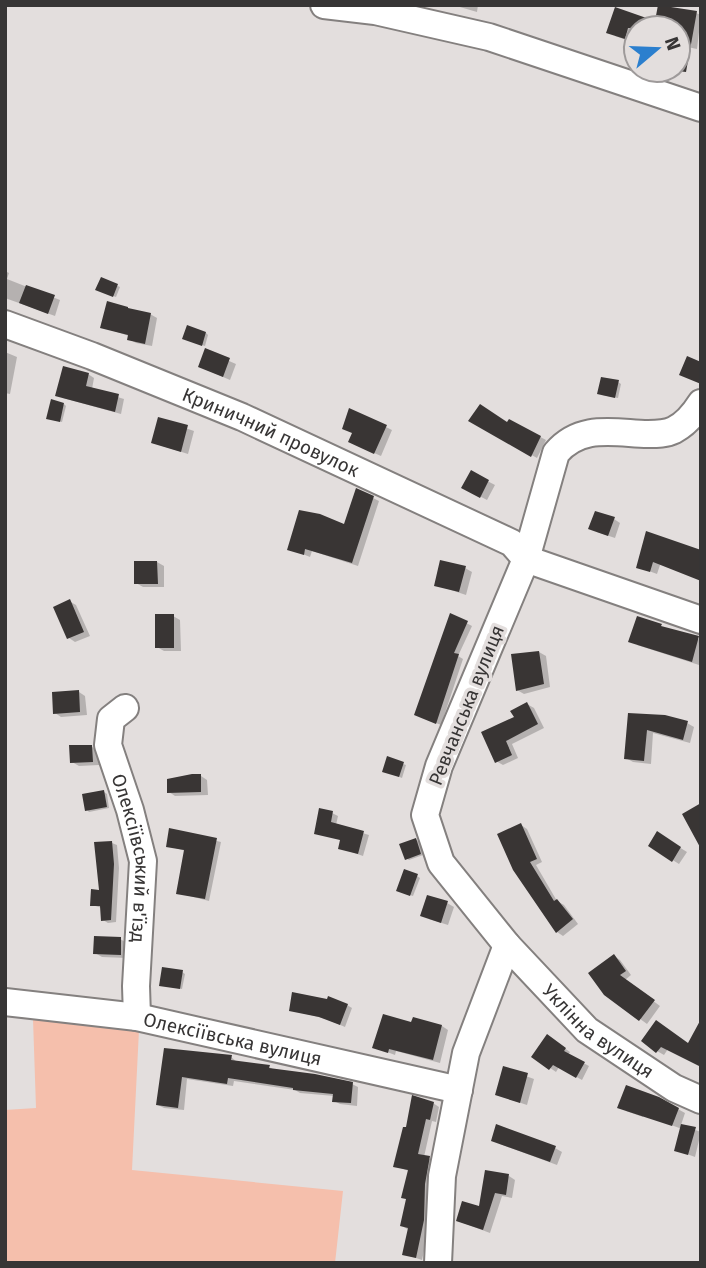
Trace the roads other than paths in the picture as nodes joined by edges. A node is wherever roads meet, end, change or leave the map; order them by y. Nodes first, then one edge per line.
1 (324, 5) edge
2 (701, 108) edge
3 (5, 324) edge
4 (701, 403) edge
5 (526, 559) junction
6 (701, 621) edge
7 (125, 708) dead end
8 (507, 945) junction
9 (5, 1002) edge
10 (137, 1017) junction
11 (459, 1090) junction
12 (701, 1100) edge
13 (438, 1263) edge

1 - 2 street
3 - 5 street, Криничний провулок
4 - 5 street, Ревчанська вулиця
5 - 6 street, Криничний провулок
5 - 8 street, Ревчанська вулиця
7 - 10 street, Олексіївський в'їзд
8 - 11 street
8 - 12 street, Уклінна вулиця
9 - 10 street, Олексіївська вулиця
10 - 11 street, Олексіївська вулиця
11 - 13 street

